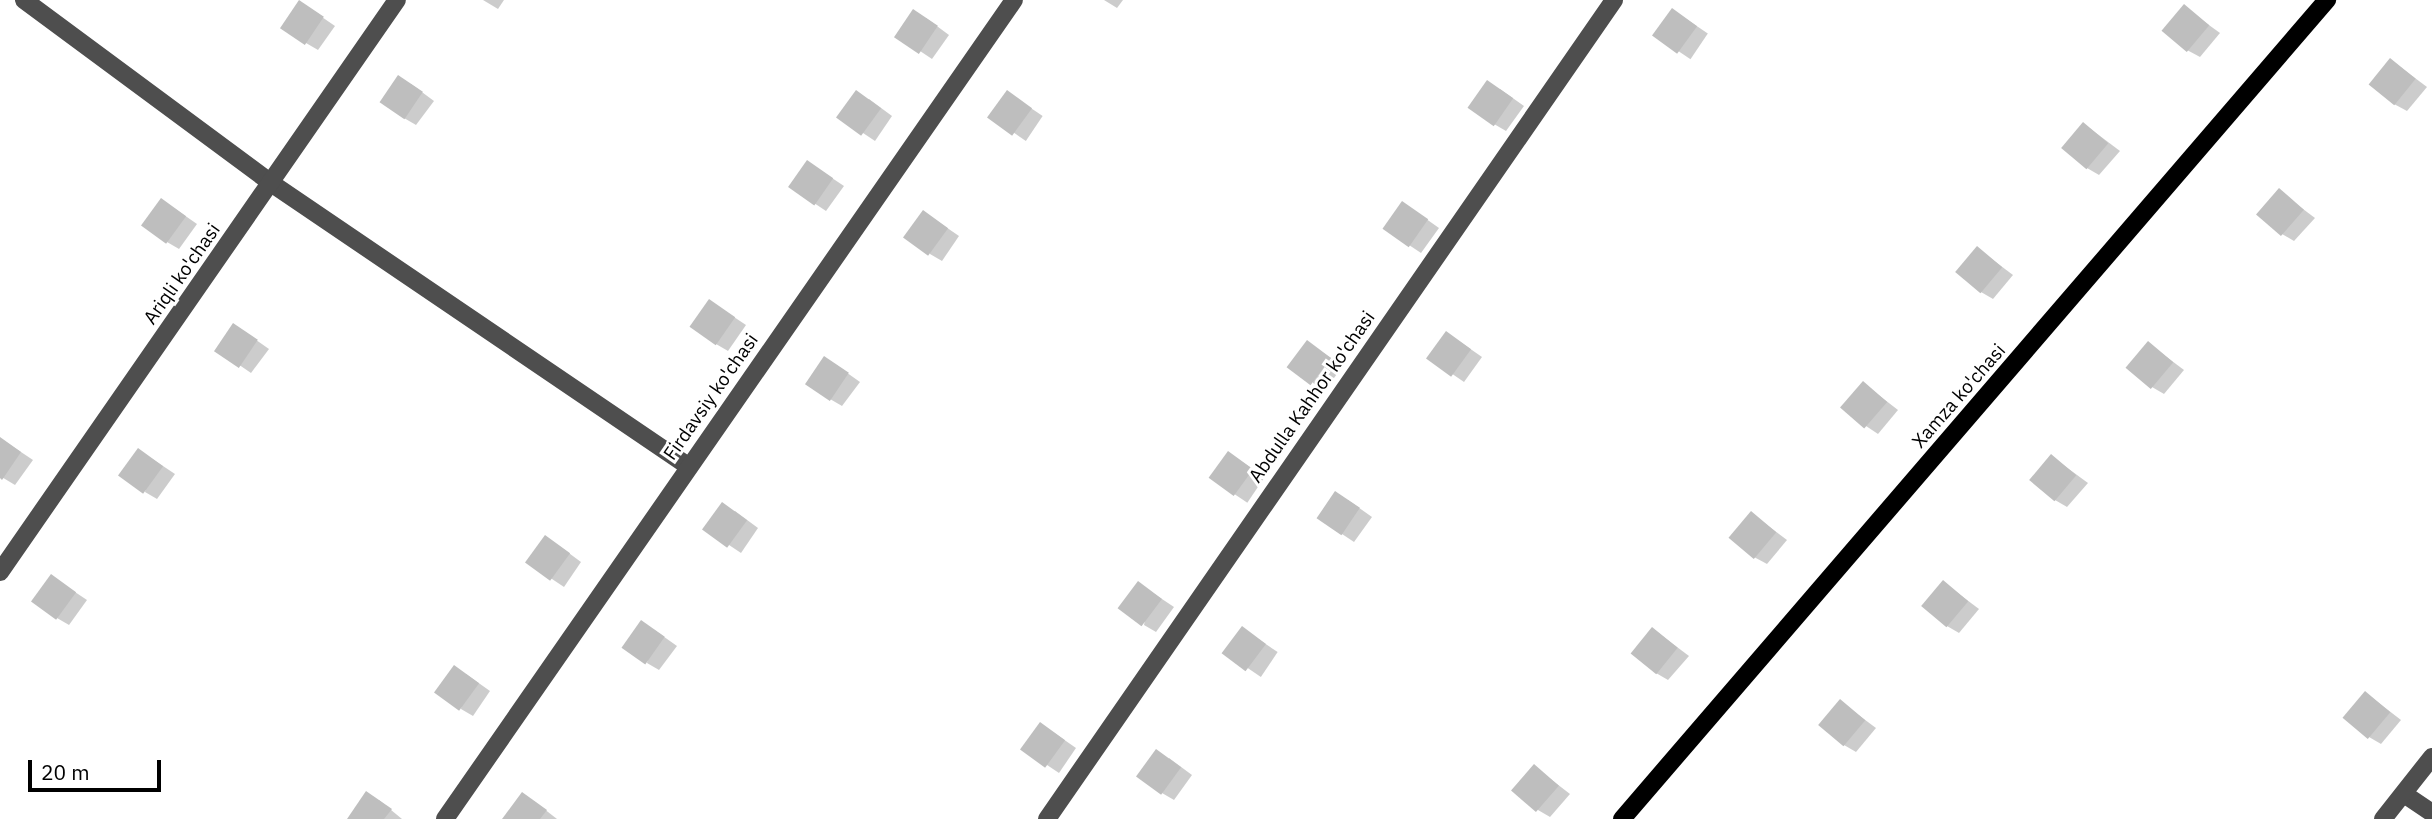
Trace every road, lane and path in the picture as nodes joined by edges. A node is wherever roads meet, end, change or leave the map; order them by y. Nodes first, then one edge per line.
1 (24, 0) edge
2 (397, 0) edge
3 (1014, 0) edge
4 (1614, 0) edge
5 (2328, 0) edge
6 (271, 183) junction
7 (688, 466) junction
8 (0, 572) edge
9 (2432, 757) edge
10 (2404, 793) junction
11 (2432, 813) edge
12 (445, 819) edge
13 (1047, 819) edge
14 (1622, 819) edge
15 (2383, 819) edge

1 - 6 street
2 - 6 street, Ariqli ko'chasi
3 - 7 street, Firdavsiy ko'chasi
4 - 13 street, Abdulla Kahhor ko'chasi
5 - 14 main road, Xamza ko'chasi
6 - 7 street
6 - 8 street, Ariqli ko'chasi
7 - 12 street, Firdavsiy ko'chasi
9 - 10 street
10 - 11 street
10 - 15 street

